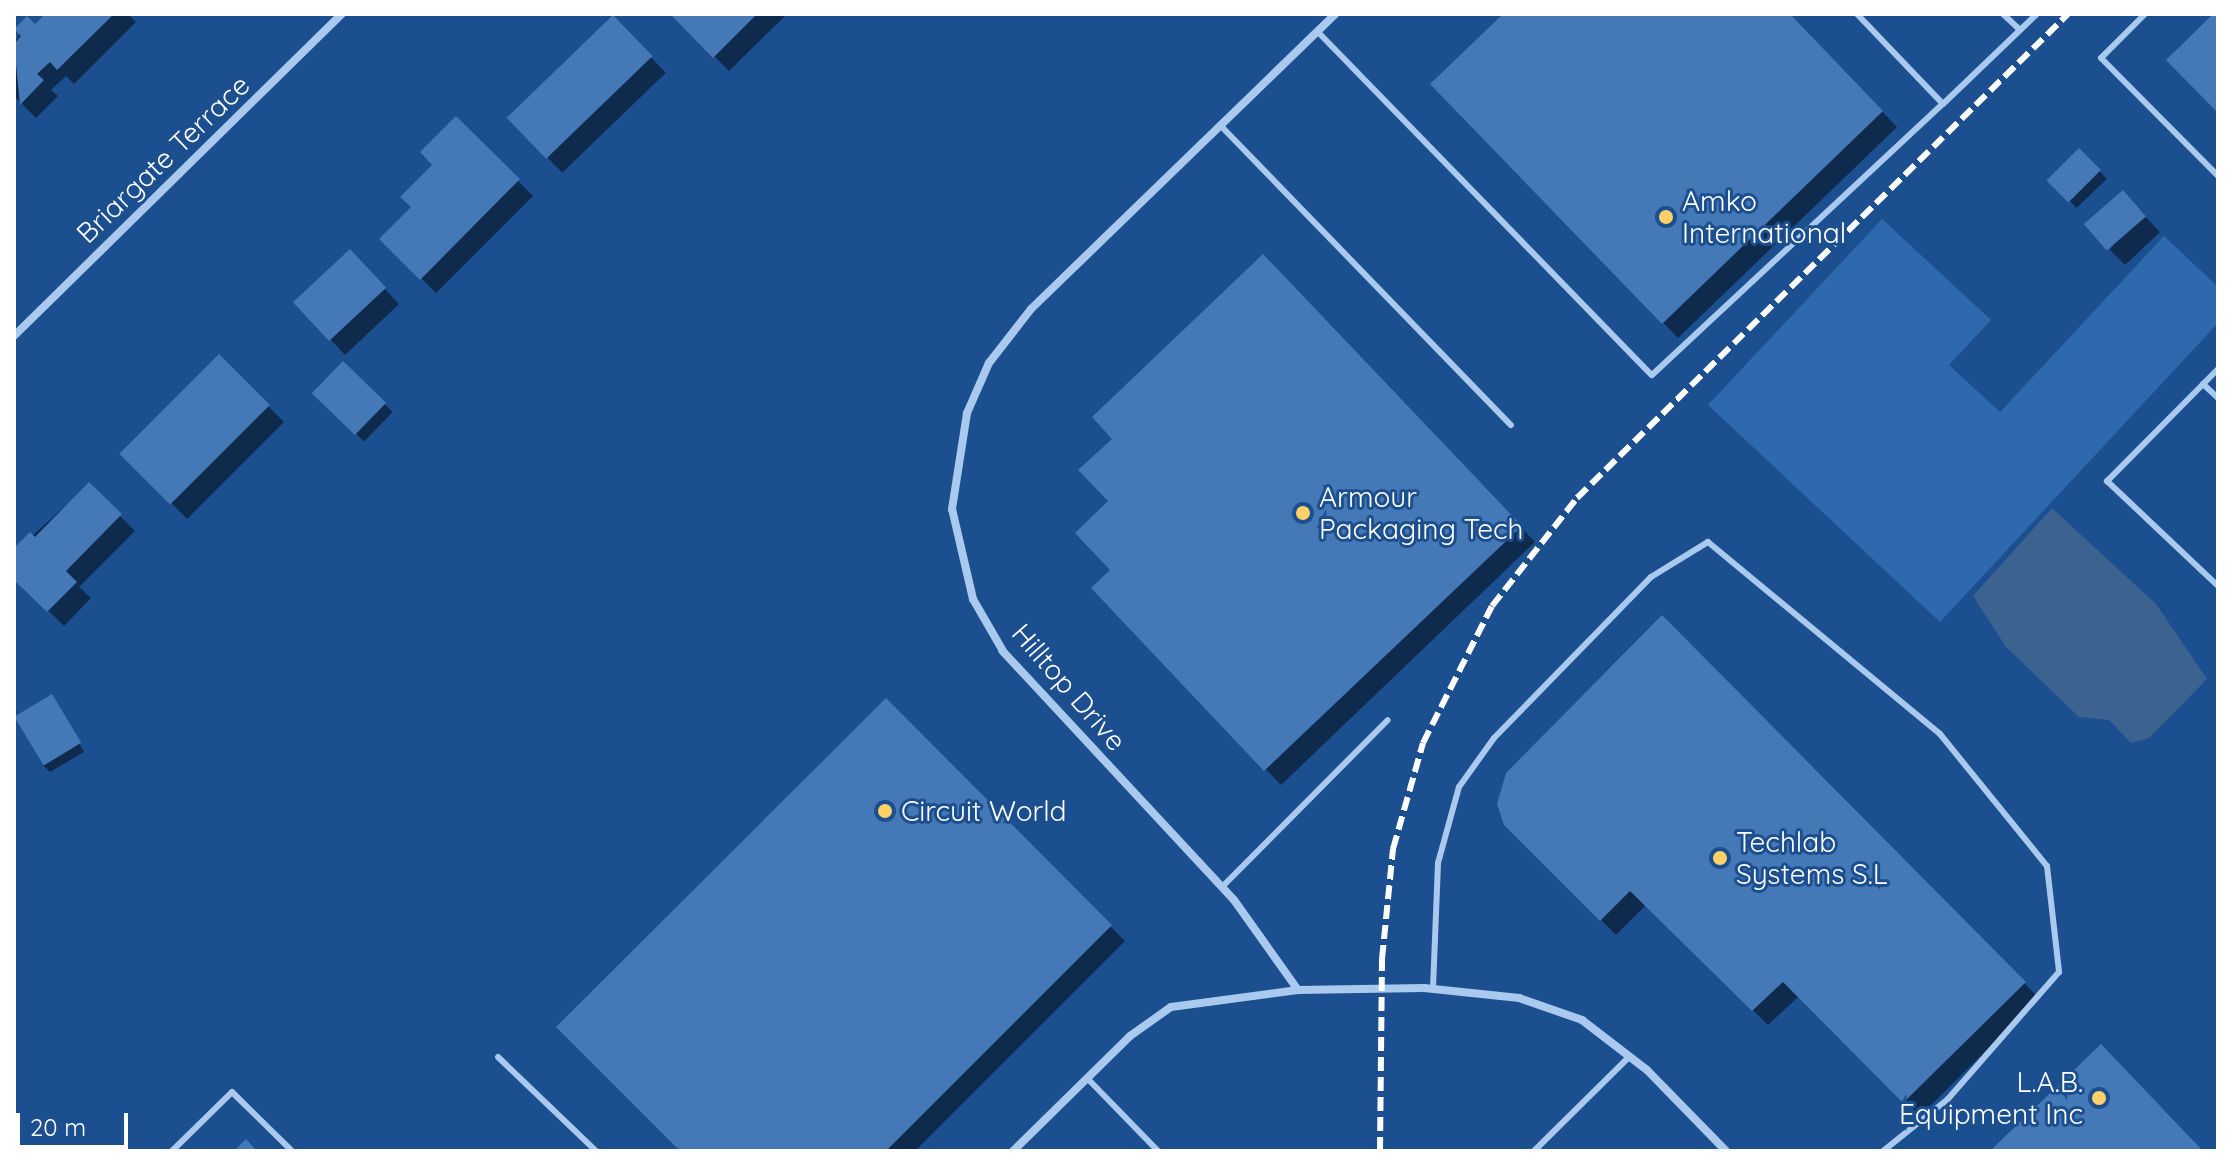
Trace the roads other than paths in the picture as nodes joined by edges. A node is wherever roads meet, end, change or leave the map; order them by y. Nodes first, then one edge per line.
1 (342, 14) edge
2 (1335, 14) edge
3 (1857, 14) edge
4 (2003, 14) edge
5 (2037, 14) edge
6 (2145, 14) edge
7 (2020, 30) junction
8 (1317, 31) junction
9 (1943, 104) junction
10 (1220, 125) junction
11 (2218, 176) edge
12 (14, 336) edge
13 (2218, 369) edge
14 (2203, 384) junction
15 (2218, 398) edge
16 (1511, 425) dead end
17 (2218, 586) edge
18 (1388, 720) dead end
19 (1222, 887) junction
20 (1433, 988) junction
21 (1298, 990) junction
22 (498, 1057) dead end
23 (1629, 1057) junction
24 (1087, 1078) junction
25 (172, 1151) edge
26 (292, 1151) edge
27 (596, 1151) edge
28 (1013, 1151) edge
29 (1158, 1151) edge
30 (1534, 1151) edge
31 (1726, 1151) edge
32 (1883, 1151) edge

1 - 12 street, Briargate Terrace
2 - 8 street, Hilltop Drive
3 - 9 lane
4 - 7 lane
5 - 7 lane
6 - 11 lane
7 - 9 lane
8 - 9 lane
8 - 10 street, Hilltop Drive
10 - 16 lane
10 - 19 street, Hilltop Drive
13 - 14 lane
14 - 15 lane
14 - 17 lane
18 - 19 lane
19 - 21 street, Hilltop Drive
20 - 21 street
20 - 23 street
20 - 32 lane
21 - 24 street
22 - 27 lane
23 - 30 lane
23 - 31 street
24 - 28 street
24 - 29 lane
25 - 26 lane

